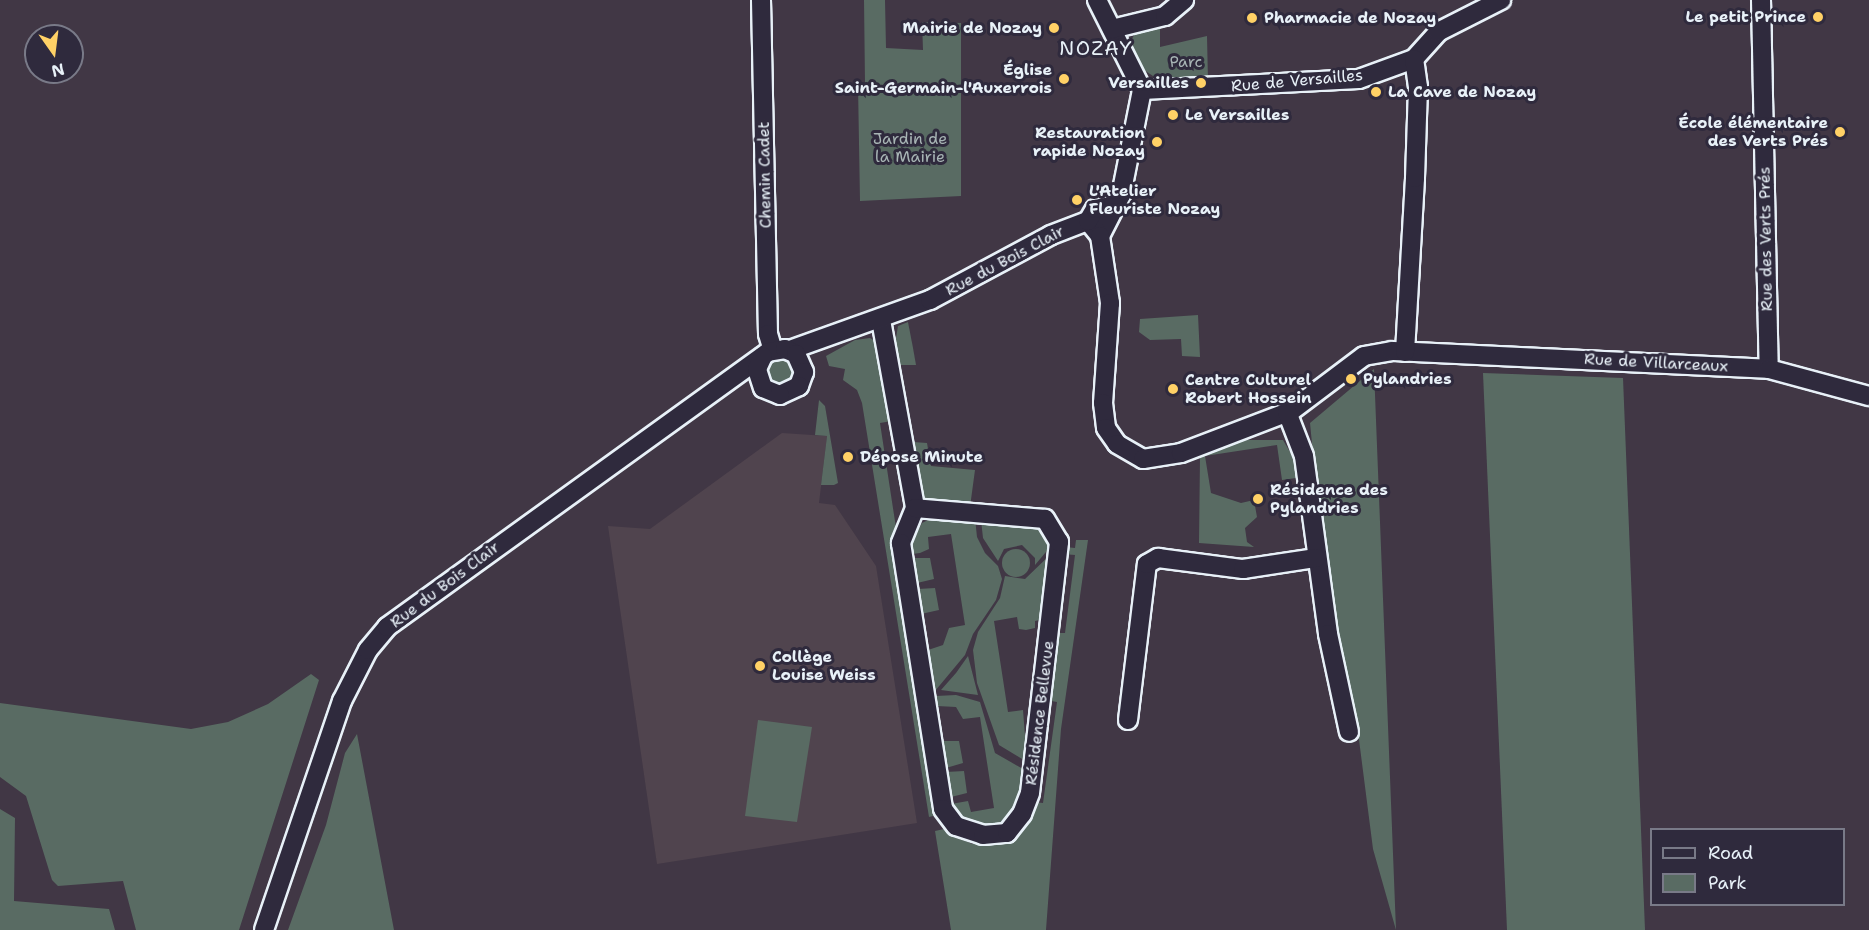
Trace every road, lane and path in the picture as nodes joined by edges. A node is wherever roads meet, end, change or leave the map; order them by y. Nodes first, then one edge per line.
1 (761, 0) edge
2 (1097, 0) edge
3 (1184, 0) edge
4 (1501, 0) edge
5 (1761, 0) edge
6 (1112, 29) junction
7 (1414, 59) junction
8 (1142, 90) junction
9 (1115, 205) junction
10 (1088, 221) junction
11 (1100, 236) junction
12 (881, 320) junction
13 (1407, 327) junction
14 (817, 343) junction
15 (775, 352) junction
16 (1405, 352) junction
17 (1440, 352) junction
18 (803, 365) junction
19 (1769, 369) junction
20 (760, 383) junction
21 (712, 395) junction
22 (1869, 396) edge
23 (1287, 412) junction
24 (915, 508) junction
25 (1316, 558) junction
26 (1128, 720) dead end
27 (1349, 732) dead end
28 (264, 930) edge

1 - 15 street, Chemin Cadet
2 - 6 street
3 - 6 street
4 - 7 street
5 - 19 street, Rue des Verts Prés
6 - 8 street
7 - 8 street, Rue de Versailles
7 - 13 street
8 - 9 street
9 - 10 street, Rue du Bois Clair
9 - 11 street
10 - 11 street
10 - 12 street, Rue du Bois Clair
11 - 23 street, Rue de Villarceaux
12 - 14 street, Rue du Bois Clair
12 - 24 street
13 - 16 street
13 - 17 street
14 - 15 street, Rue du Bois Clair
14 - 18 street
15 - 18 street
15 - 20 street
15 - 21 street, Rue du Bois Clair
16 - 17 street, Rue de Villarceaux
16 - 23 street, Rue de Villarceaux
17 - 19 street, Rue de Villarceaux
18 - 20 street
19 - 22 street, Rue de Villarceaux
20 - 21 street, Rue du Bois Clair
21 - 28 street, Rue du Bois Clair
23 - 25 street
24 - 24 street, Résidence Bellevue
25 - 26 street
25 - 27 street

